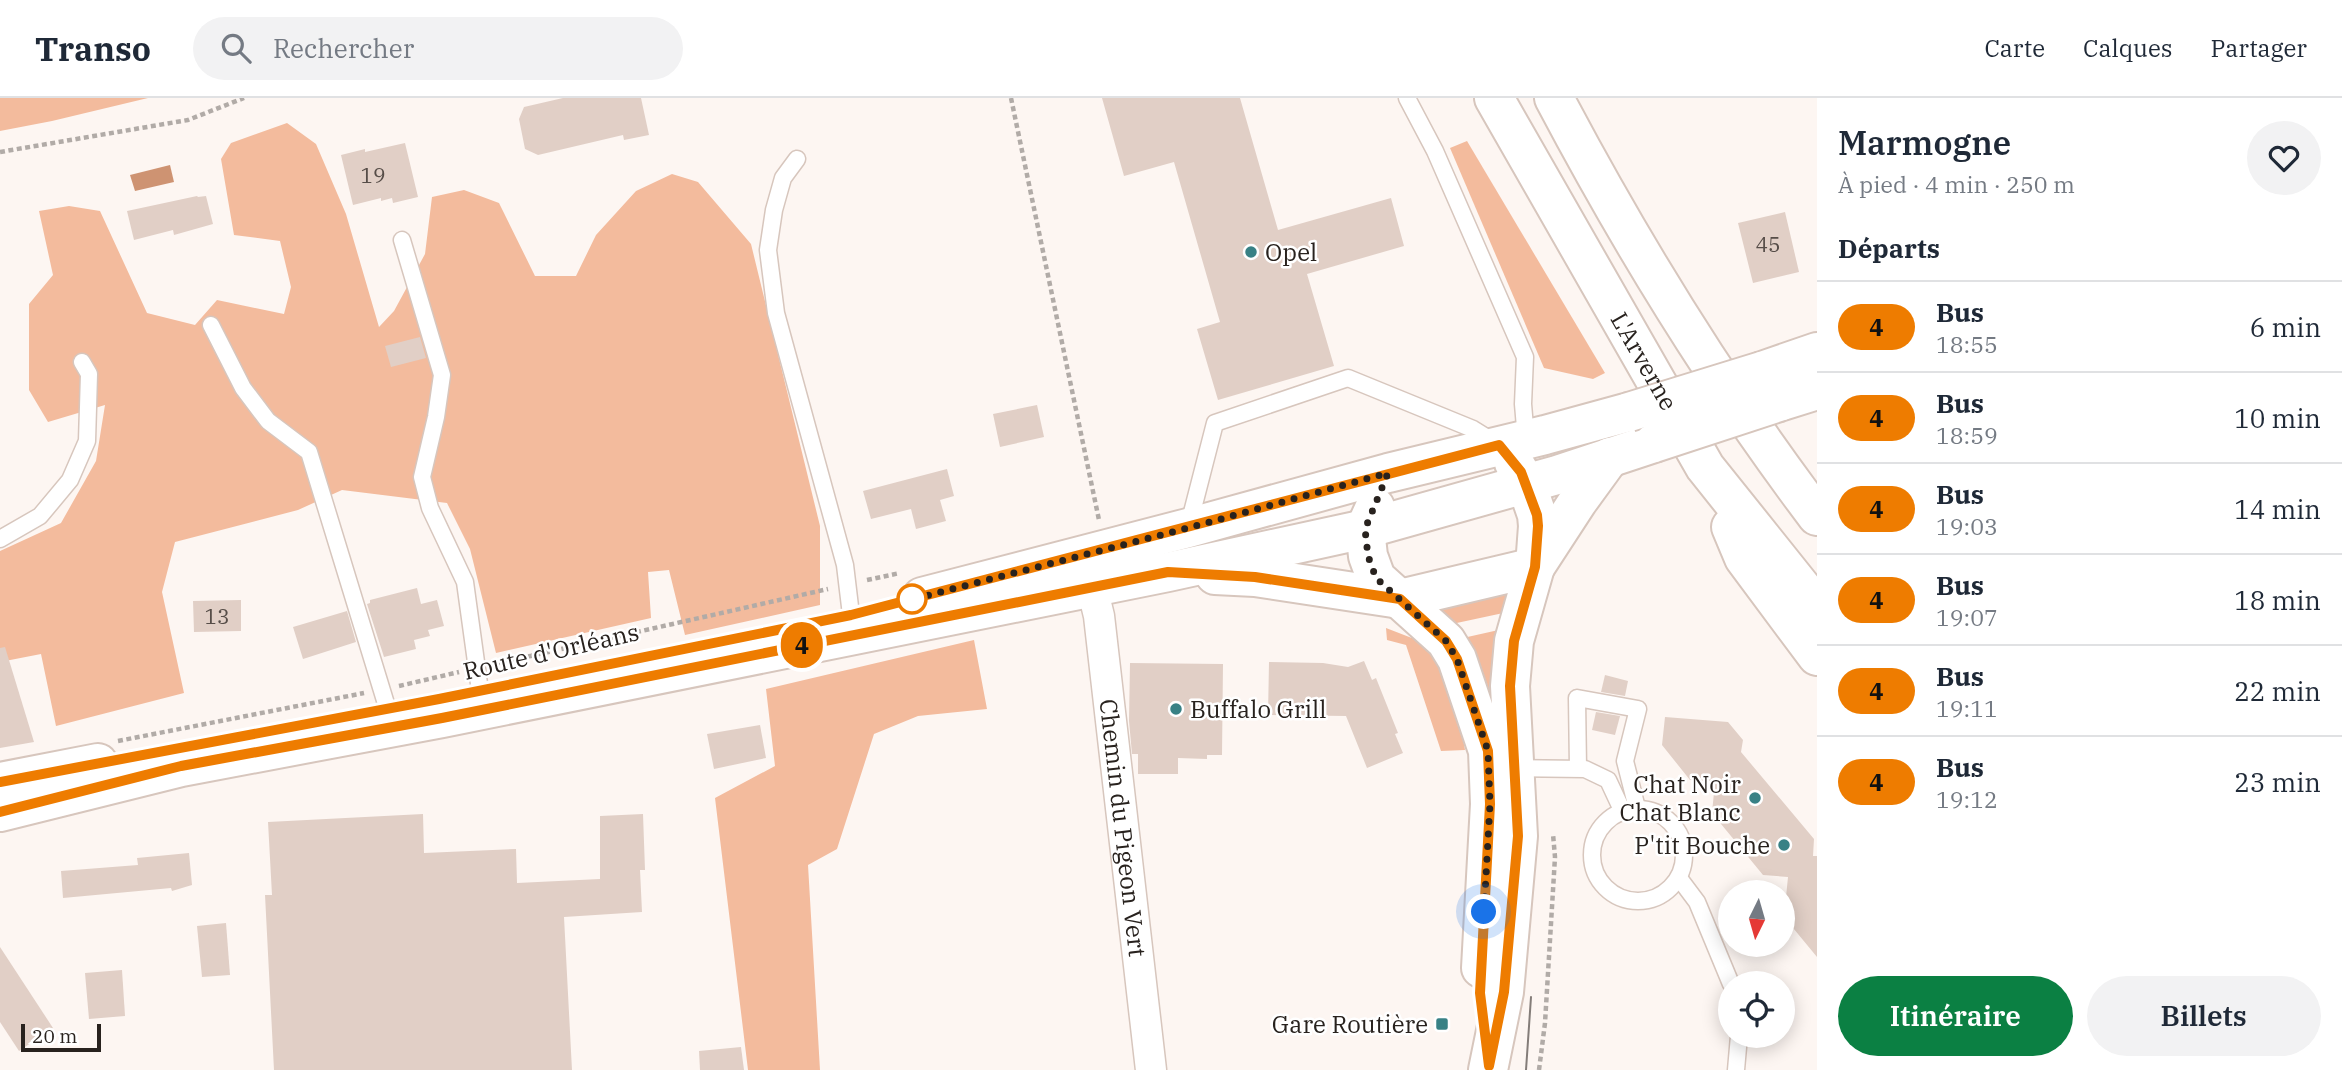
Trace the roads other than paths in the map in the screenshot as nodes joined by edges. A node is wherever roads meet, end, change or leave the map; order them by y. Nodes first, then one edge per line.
1 (1406, 98) edge
2 (1494, 98) edge
3 (1554, 98) edge
4 (797, 159) dead end
5 (402, 240) dead end
6 (211, 325) dead end
7 (1817, 352) edge
8 (82, 362) dead end
9 (1771, 387) junction
10 (1817, 390) edge
11 (1512, 442) junction
12 (1611, 457) junction
13 (1705, 467) junction
14 (1388, 473) junction
15 (1526, 483) junction
16 (1815, 512) edge
17 (1188, 528) junction
18 (1365, 529) junction
19 (0, 539) edge
20 (1535, 567) junction
21 (1168, 572) junction
22 (1092, 587) junction
23 (1400, 599) junction
24 (849, 600) junction
25 (1817, 607) edge
26 (1817, 656) edge
27 (478, 679) junction
28 (384, 698) junction
29 (1514, 768) junction
30 (1578, 768) junction
31 (0, 782) edge
32 (1630, 809) junction
33 (0, 812) edge
34 (1679, 878) junction
35 (1726, 971) edge
36 (1738, 1048) edge
37 (1488, 1068) edge
38 (1151, 1070) edge
39 (1736, 1070) edge

1 - 11 lane
2 - 13 main road, L'Arverne
3 - 16 main road
4 - 24 lane
5 - 27 lane
6 - 28 lane
7 - 9 main road, Route d'Orléans
8 - 19 lane
9 - 10 main road, Route d'Orléans
9 - 11 main road, Route d'Orléans, bridge
9 - 12 main road, Route d'Orléans, bridge
11 - 14 main road, Route d'Orléans
11 - 15 main road
11 - 17 lane
12 - 15 main road, Route d'Orléans
12 - 20 main road
13 - 25 main road, L'Arverne
13 - 26 main road
14 - 17 main road, Route d'Orléans
14 - 18 main road
15 - 18 main road, Route d'Orléans
15 - 20 main road
17 - 24 main road, Route d'Orléans
18 - 21 main road, Route d'Orléans
18 - 23 main road
20 - 23 main road
20 - 29 main road
21 - 22 main road, Route d'Orléans
21 - 23 main road
22 - 33 main road, Route d'Orléans
22 - 38 street, Chemin du Pigeon Vert
23 - 37 main road
24 - 27 main road, Route d'Orléans
27 - 28 main road, Route d'Orléans
28 - 31 main road, Route d'Orléans
29 - 30 lane
29 - 37 main road
30 - 32 lane
30 - 32 lane
32 - 34 lane
32 - 34 lane
34 - 35 lane
36 - 39 lane

